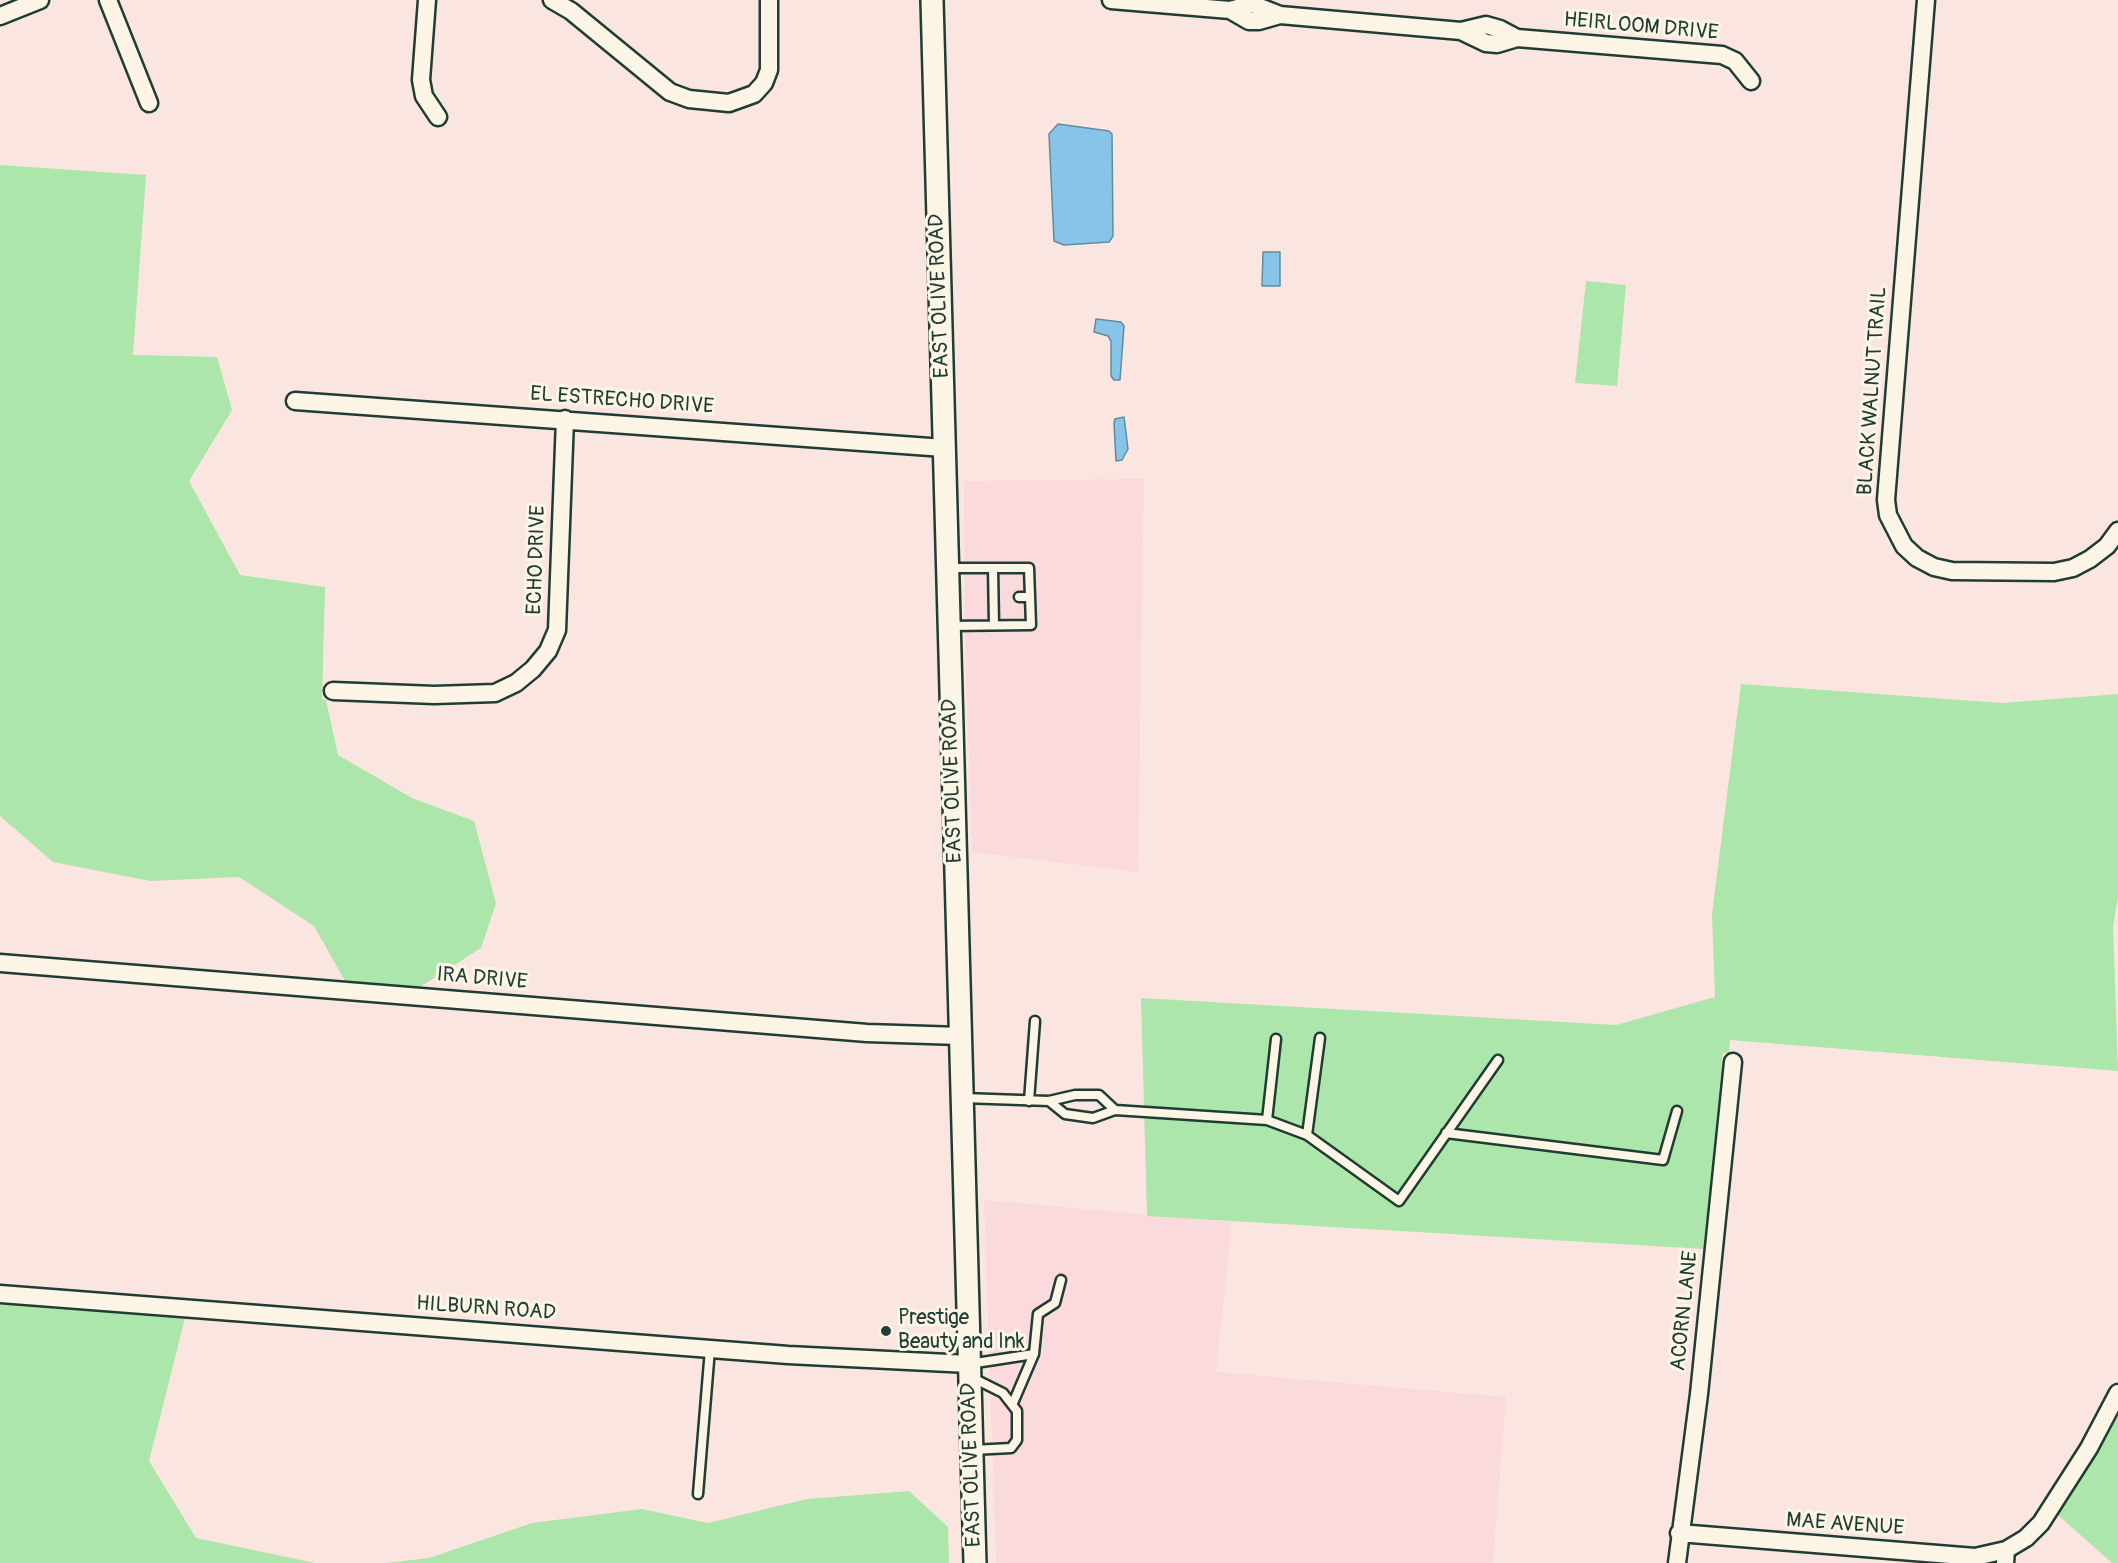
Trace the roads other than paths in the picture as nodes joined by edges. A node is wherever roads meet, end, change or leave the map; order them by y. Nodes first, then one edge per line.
1 (40, 0) edge
2 (108, 0) edge
3 (427, 0) edge
4 (552, 0) edge
5 (769, 0) edge
6 (932, 0) edge
7 (1111, 0) edge
8 (1926, 0) edge
9 (0, 16) edge
10 (1751, 81) dead end
11 (149, 103) dead end
12 (438, 117) dead end
13 (295, 401) dead end
14 (565, 419) junction
15 (945, 448) junction
16 (2118, 531) edge
17 (947, 568) junction
18 (993, 568) junction
19 (1019, 597) dead end
20 (1030, 597) junction
21 (994, 598) junction
22 (1004, 598) dead end
23 (994, 625) junction
24 (950, 626) junction
25 (333, 691) dead end
26 (0, 963) edge
27 (1035, 1021) dead end
28 (960, 1036) junction
29 (1320, 1038) dead end
30 (1276, 1039) dead end
31 (1498, 1060) dead end
32 (1732, 1062) dead end
33 (962, 1098) junction
34 (1029, 1101) junction
35 (1049, 1101) junction
36 (1115, 1110) junction
37 (1677, 1111) dead end
38 (1267, 1120) junction
39 (1446, 1133) junction
40 (1307, 1135) junction
41 (1061, 1280) dead end
42 (0, 1294) edge
43 (711, 1349) junction
44 (1034, 1354) junction
45 (969, 1370) junction
46 (2118, 1393) edge
47 (1013, 1403) junction
48 (972, 1450) junction
49 (698, 1494) dead end
50 (1680, 1533) junction
51 (2005, 1556) edge
52 (975, 1563) edge
53 (1677, 1563) edge

1 - 9 street
2 - 11 street
3 - 12 street
4 - 5 street
6 - 15 street, EAST OLIVE ROAD
7 - 10 street, HEIRLOOM DRIVE
8 - 16 street, BLACK WALNUT TRAIL
13 - 14 street, EL ESTRECHO DRIVE
14 - 15 street, EL ESTRECHO DRIVE
14 - 25 street, ECHO DRIVE
15 - 17 street, EAST OLIVE ROAD
17 - 18 lane
17 - 24 street, EAST OLIVE ROAD
18 - 20 lane
18 - 21 lane
19 - 20 lane
20 - 23 lane
21 - 22 lane
21 - 23 lane
23 - 24 lane
24 - 28 street, EAST OLIVE ROAD
26 - 28 street, IRA DRIVE
27 - 34 lane
28 - 33 street, EAST OLIVE ROAD
29 - 40 lane
30 - 38 lane
31 - 39 lane
32 - 50 street, ACORN LANE
33 - 34 lane
33 - 45 street, EAST OLIVE ROAD
34 - 35 lane
35 - 36 lane
35 - 36 lane
36 - 38 lane
37 - 39 lane
38 - 40 lane
39 - 40 lane
41 - 44 lane
42 - 43 street, HILBURN ROAD
43 - 45 street, HILBURN ROAD
43 - 49 lane
44 - 45 lane
44 - 47 lane
45 - 47 lane
45 - 48 street, EAST OLIVE ROAD
46 - 51 street
47 - 48 lane
48 - 52 street, EAST OLIVE ROAD
50 - 51 street, MAE AVENUE
50 - 53 street, ACORN LANE

